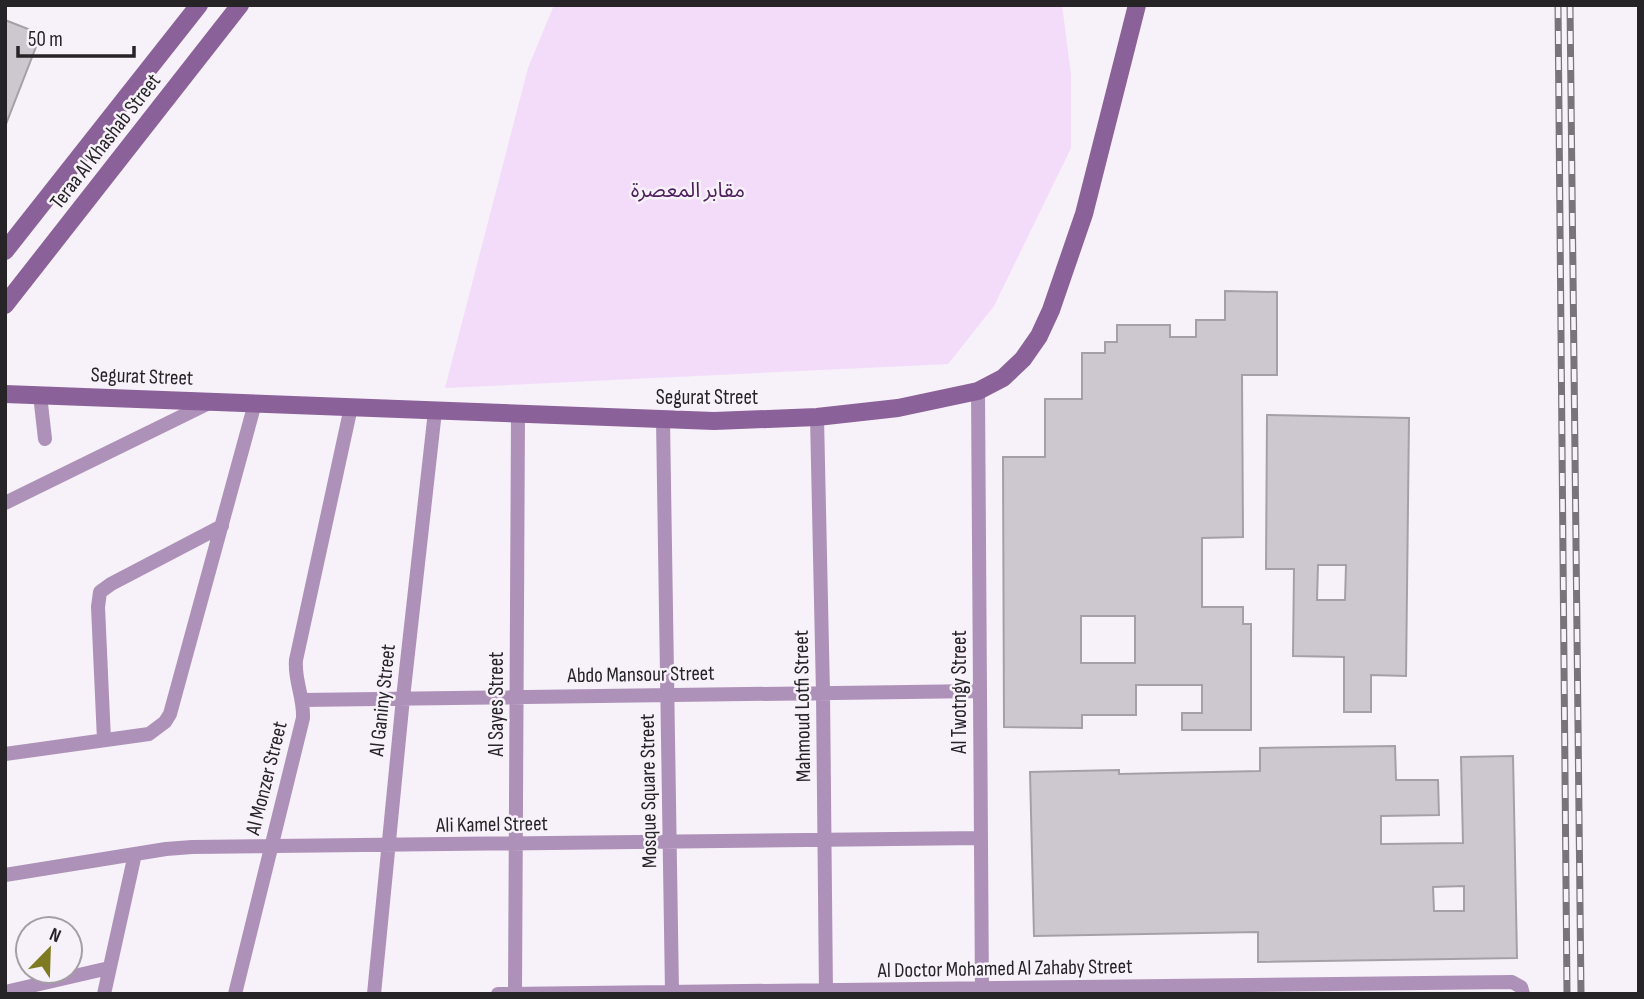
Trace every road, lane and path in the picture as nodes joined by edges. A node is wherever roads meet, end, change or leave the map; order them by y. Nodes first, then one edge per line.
1 (199, 5) edge
2 (240, 5) edge
3 (1138, 5) edge
4 (5, 251) edge
5 (5, 305) edge
6 (978, 391) junction
7 (5, 394) edge
8 (40, 395) junction
9 (212, 402) junction
10 (255, 403) junction
11 (351, 407) junction
12 (435, 411) junction
13 (518, 414) junction
14 (817, 418) junction
15 (663, 420) junction
16 (45, 439) dead end
17 (5, 503) edge
18 (222, 526) junction
19 (980, 691) junction
20 (823, 693) junction
21 (667, 695) junction
22 (517, 697) junction
23 (403, 698) junction
24 (302, 700) junction
25 (104, 740) junction
26 (5, 754) edge
27 (981, 838) junction
28 (824, 841) junction
29 (670, 842) junction
30 (516, 845) junction
31 (389, 846) junction
32 (271, 848) junction
33 (135, 854) junction
34 (5, 874) edge
35 (109, 968) junction
36 (1348, 989) edge
37 (1178, 990) edge
38 (982, 991) edge
39 (5, 992) edge
40 (672, 992) edge
41 (826, 992) edge
42 (649, 993) edge
43 (695, 993) edge
44 (104, 994) edge
45 (235, 994) edge
46 (374, 994) edge
47 (498, 994) edge
48 (515, 994) edge
49 (1523, 994) edge

1 - 4 street, Teraa Al Khashab Street
2 - 5 street, Teraa Al Khashab Street
3 - 6 street, Segurat Street
6 - 14 street, Segurat Street
6 - 19 street, Al Twotngy Street
7 - 8 street, Segurat Street
8 - 9 street, Segurat Street
8 - 16 street
9 - 10 street, Segurat Street
9 - 17 street
10 - 11 street, Segurat Street
10 - 18 street
11 - 12 street, Segurat Street
11 - 24 street, Al Monzer Street
12 - 13 street, Segurat Street
12 - 23 street, Al Ganiny Street
13 - 15 street, Segurat Street
13 - 22 street, Al Sayes Street
14 - 15 street, Segurat Street
14 - 20 street, Mahmoud Lotfi Street
15 - 21 street, Mosque Square Street
18 - 25 street
18 - 25 street
19 - 20 street, Abdo Mansour Street
19 - 27 street, Al Twotngy Street
20 - 21 street, Abdo Mansour Street
20 - 28 street, Mahmoud Lotfi Street
21 - 22 street, Abdo Mansour Street
21 - 29 street, Mosque Square Street
22 - 23 street, Abdo Mansour Street
22 - 30 street, Al Sayes Street
23 - 24 street, Abdo Mansour Street
23 - 31 street, Al Ganiny Street
24 - 32 street, Al Monzer Street
25 - 26 street
27 - 28 street, Ali Kamel Street
27 - 38 street, Al Twotngy Street
28 - 29 street, Ali Kamel Street
28 - 41 street, Mahmoud Lotfi Street
29 - 30 street, Ali Kamel Street
29 - 40 street, Mosque Square Street
30 - 31 street, Ali Kamel Street
30 - 48 street, Al Sayes Street
31 - 32 street, Ali Kamel Street
31 - 46 street, Al Ganiny Street
32 - 33 street, Ali Kamel Street
32 - 45 street, Al Monzer Street
33 - 34 street, Ali Kamel Street
33 - 35 street
35 - 39 street
35 - 44 street
36 - 37 street, Al Doctor Mohamed Al Zahaby Street
36 - 49 street, Al Doctor Mohamed Al Zahaby Street
37 - 38 street, Al Doctor Mohamed Al Zahaby Street
38 - 41 street, Al Doctor Mohamed Al Zahaby Street
40 - 42 street, Al Doctor Mohamed Al Zahaby Street
40 - 43 street, Al Doctor Mohamed Al Zahaby Street
41 - 43 street, Al Doctor Mohamed Al Zahaby Street
42 - 48 street, Al Doctor Mohamed Al Zahaby Street
47 - 48 street, Al Doctor Mohamed Al Zahaby Street

